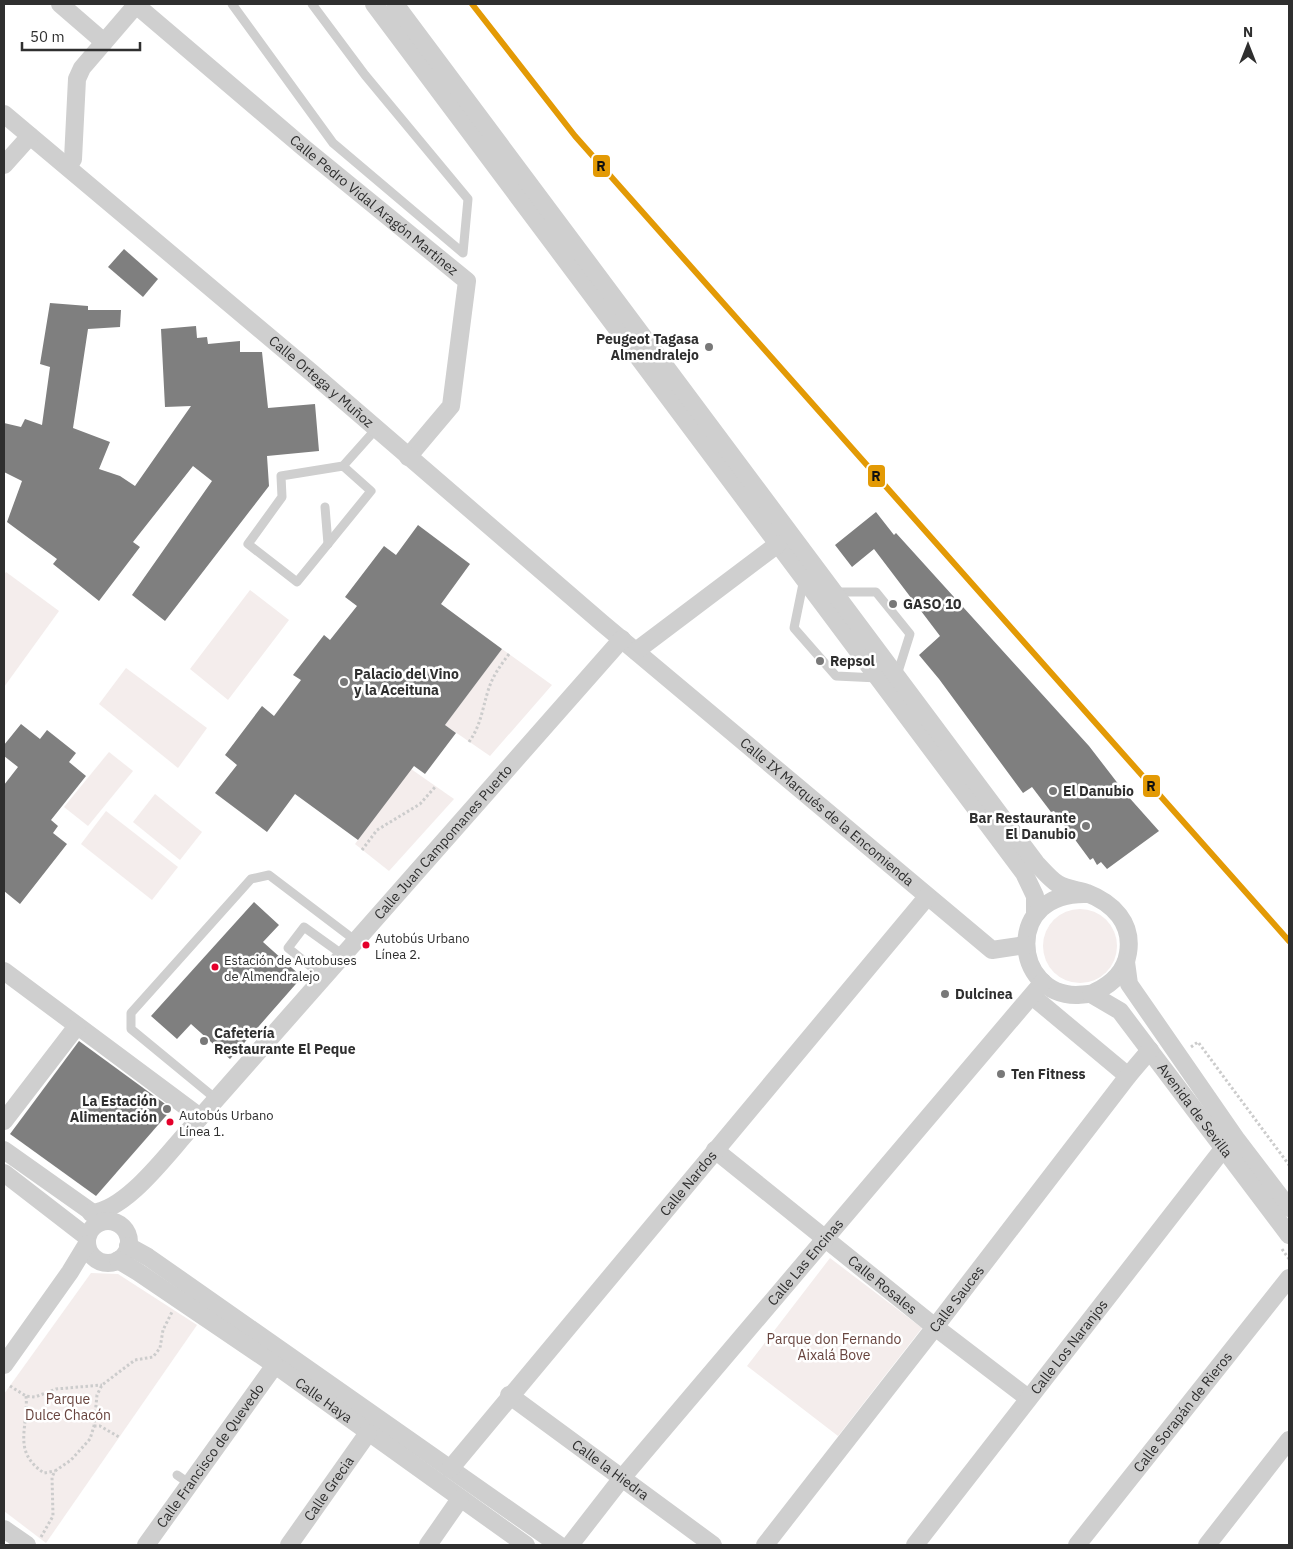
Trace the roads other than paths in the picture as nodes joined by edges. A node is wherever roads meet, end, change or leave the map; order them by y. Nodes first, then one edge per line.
1 (60, 4) edge
2 (137, 4) edge
3 (232, 4) edge
4 (312, 4) edge
5 (374, 4) edge
6 (395, 4) edge
7 (104, 42) junction
8 (4, 114) edge
9 (30, 136) junction
10 (4, 165) edge
11 (68, 167) junction
12 (376, 429) junction
13 (408, 457) junction
14 (343, 466) junction
15 (325, 507) dead end
16 (328, 544) junction
17 (778, 544) junction
18 (804, 578) junction
19 (835, 592) junction
20 (622, 639) junction
21 (636, 651) junction
22 (897, 675) junction
23 (878, 678) junction
24 (1089, 894) junction
25 (927, 897) junction
26 (1035, 915) junction
27 (356, 941) junction
28 (1026, 945) junction
29 (343, 955) junction
30 (1126, 962) junction
31 (4, 971) edge
32 (324, 977) junction
33 (1038, 989) junction
34 (1091, 994) junction
35 (77, 1026) junction
36 (1150, 1050) junction
37 (1128, 1076) junction
38 (216, 1099) junction
39 (200, 1117) junction
40 (4, 1121) edge
41 (1223, 1149) junction
42 (4, 1150) edge
43 (715, 1150) junction
44 (4, 1173) edge
45 (124, 1200) junction
46 (1289, 1208) edge
47 (98, 1217) junction
48 (124, 1229) junction
49 (1289, 1235) edge
50 (87, 1240) junction
51 (825, 1240) junction
52 (128, 1246) junction
53 (98, 1260) junction
54 (118, 1260) junction
55 (70, 1272) junction
56 (1289, 1278) edge
57 (935, 1327) junction
58 (6, 1357) edge
59 (274, 1365) junction
60 (509, 1395) junction
61 (1028, 1398) junction
62 (368, 1434) junction
63 (1289, 1440) edge
64 (450, 1469) junction
65 (622, 1478) junction
66 (460, 1499) junction
67 (4, 1529) edge
68 (34, 1541) edge
69 (146, 1545) edge
70 (289, 1545) edge
71 (428, 1545) edge
72 (526, 1545) edge
73 (558, 1545) edge
74 (570, 1545) edge
75 (713, 1545) edge
76 (764, 1545) edge
77 (915, 1545) edge
78 (1077, 1545) edge
79 (1207, 1545) edge

1 - 7 street
2 - 7 street
2 - 13 street, Calle Pedro Vidal Aragón Martínez
3 - 4 lane
5 - 17 street
6 - 19 street
7 - 11 street
8 - 9 street, Calle Ortega y Muñoz
9 - 10 street
9 - 11 street, Calle Ortega y Muñoz
11 - 12 street, Calle Ortega y Muñoz
12 - 13 street, Calle Ortega y Muñoz
12 - 14 lane
13 - 20 street, Calle Ortega y Muñoz
14 - 16 lane
14 - 16 lane
15 - 16 lane
17 - 18 street
17 - 21 street
18 - 23 street
18 - 23 lane
19 - 22 street
19 - 22 lane
20 - 21 street, Calle Ortega y Muñoz
20 - 27 street, Calle Juan Campomanes Puerto
21 - 25 street, Calle IX Marqués de la Encomienda
22 - 24 street
23 - 26 street
24 - 26 street
24 - 30 street
25 - 28 street, Calle IX Marqués de la Encomienda
25 - 43 street, Calle Nardos
26 - 28 street
27 - 29 street, Calle Juan Campomanes Puerto
27 - 38 lane
28 - 33 street
29 - 32 street, Calle Juan Campomanes Puerto
29 - 32 lane
30 - 34 street
30 - 46 street, Avenida de Sevilla
31 - 35 street
32 - 38 street, Calle Juan Campomanes Puerto
33 - 34 street
33 - 37 street
33 - 51 street, Calle Las Encinas
34 - 36 street, Avenida de Sevilla
35 - 39 street
35 - 40 street
36 - 37 street, Calle Sauces
36 - 41 street, Avenida de Sevilla
37 - 57 street, Calle Sauces
38 - 39 street, Calle Juan Campomanes Puerto
39 - 45 street, Calle Juan Campomanes Puerto
41 - 49 street, Avenida de Sevilla
41 - 61 street, Calle Los Naranjos
42 - 47 street
43 - 51 street, Calle Rosales
43 - 60 street, Calle Nardos
44 - 50 street
45 - 47 street, Calle Juan Campomanes Puerto
45 - 48 street
47 - 48 street
47 - 50 street
48 - 52 street
50 - 53 street
50 - 55 street
51 - 57 street, Calle Rosales
51 - 65 street, Calle Las Encinas
52 - 54 street
52 - 64 street
53 - 54 street
53 - 55 street
54 - 59 street, Calle Haya
55 - 58 street
56 - 78 street, Calle Sorapán de Rieros
57 - 61 street, Calle Rosales
57 - 76 street, Calle Sauces
59 - 62 street, Calle Haya
59 - 69 street, Calle Francisco de Quevedo
60 - 64 street, Calle Nardos
60 - 65 street, Calle la Hiedra
61 - 77 street, Calle Los Naranjos
62 - 66 street, Calle Haya
62 - 70 street, Calle Grecia
63 - 79 street
64 - 73 street
65 - 74 street, Calle Las Encinas
65 - 75 street, Calle la Hiedra
66 - 71 street
66 - 72 street, Calle Haya
67 - 68 street

